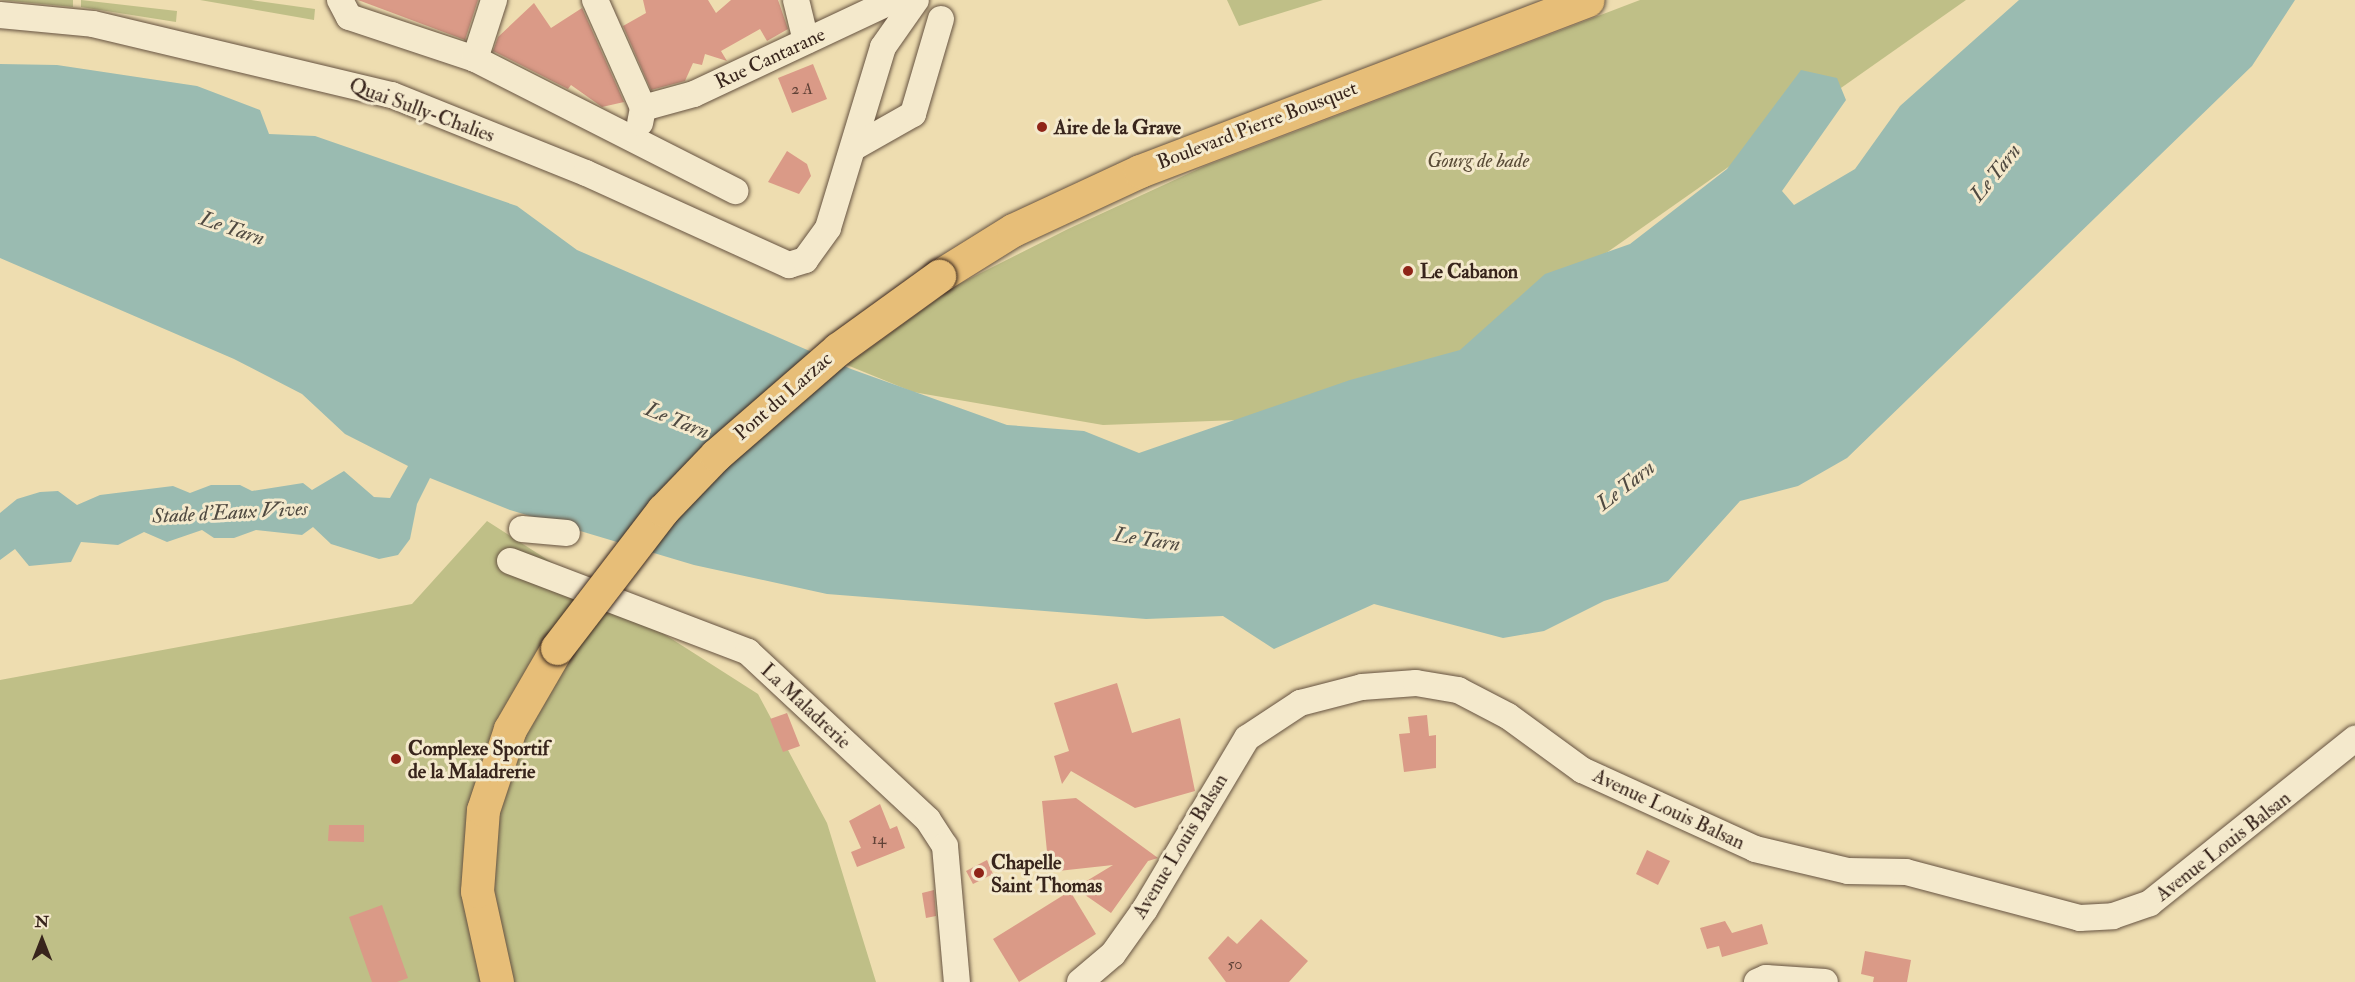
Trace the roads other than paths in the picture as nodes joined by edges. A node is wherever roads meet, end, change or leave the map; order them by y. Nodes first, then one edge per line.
1 (494, 0) edge
2 (595, 0) edge
3 (796, 0) edge
4 (894, 0) edge
5 (916, 0) edge
6 (1587, 0) edge
7 (345, 8) edge
8 (0, 15) edge
9 (941, 19) dead end
10 (806, 40) junction
11 (475, 59) junction
12 (643, 108) junction
13 (637, 139) junction
14 (853, 148) junction
15 (735, 191) dead end
16 (939, 276) joint
17 (522, 529) dead end
18 (567, 533) dead end
19 (510, 561) dead end
20 (2355, 739) edge
21 (497, 982) edge
22 (957, 982) edge
23 (1080, 982) edge
24 (1757, 982) edge
25 (1825, 982) edge

1 - 11 street
2 - 12 street
3 - 10 street
4 - 10 street, Rue Cantarane
5 - 14 street
6 - 16 main road, Boulevard Pierre Bousquet
7 - 11 street
8 - 14 street, Quai Sully-Chalies
9 - 14 street
10 - 12 street, Rue Cantarane
11 - 13 street
12 - 13 street
13 - 15 street
16 - 21 main road, Pont du Larzac, bridge
17 - 18 street
19 - 22 street, La Maladrerie
20 - 23 street, Avenue Louis Balsan
24 - 25 street

